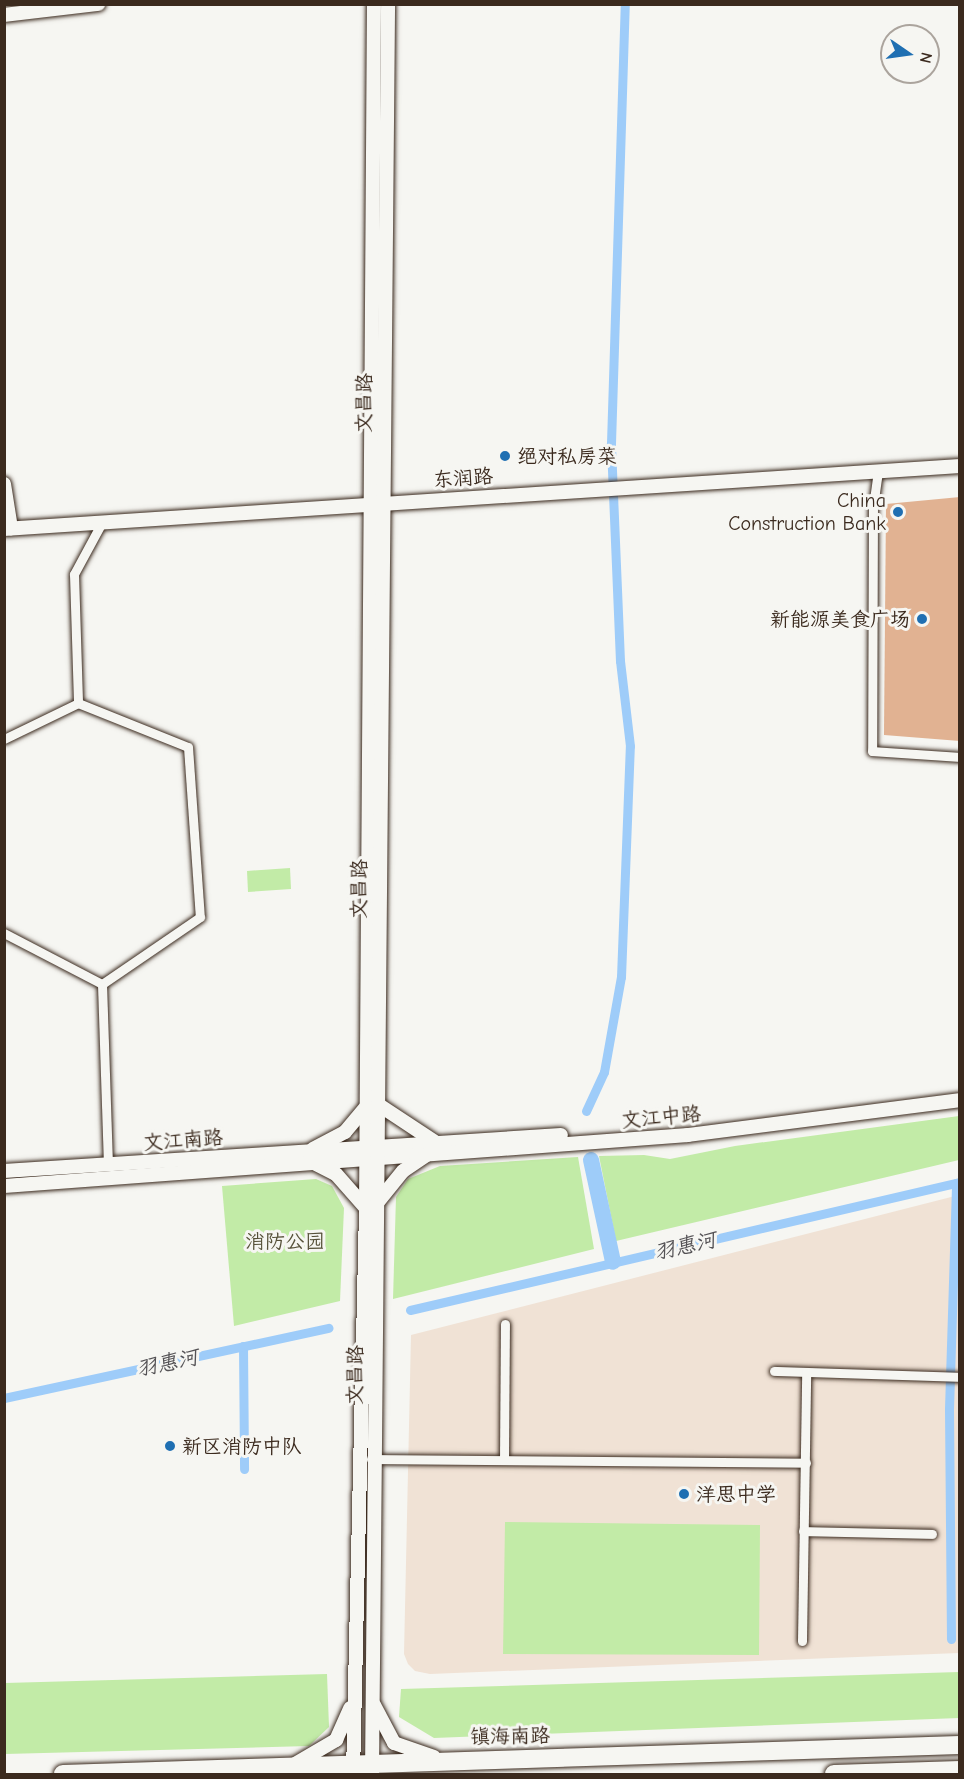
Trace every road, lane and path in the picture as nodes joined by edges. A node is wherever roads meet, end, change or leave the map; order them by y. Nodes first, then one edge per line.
1 (98, 4) edge
2 (375, 4) edge
3 (388, 4) edge
4 (4, 15) edge
5 (960, 466) edge
6 (878, 471) junction
7 (4, 484) edge
8 (378, 503) junction
9 (100, 526) junction
10 (8, 529) edge
11 (78, 703) junction
12 (4, 739) edge
13 (960, 757) edge
14 (4, 933) edge
15 (102, 984) junction
16 (960, 1090) edge
17 (960, 1100) edge
18 (370, 1105) junction
19 (432, 1148) junction
20 (379, 1152) junction
21 (364, 1153) junction
22 (311, 1157) junction
23 (108, 1164) junction
24 (4, 1171) edge
25 (4, 1186) edge
26 (371, 1206) junction
27 (505, 1324) dead end
28 (774, 1371) dead end
29 (806, 1373) junction
30 (960, 1377) edge
31 (373, 1459) junction
32 (504, 1460) junction
33 (359, 1461) junction
34 (806, 1463) junction
35 (803, 1531) junction
36 (932, 1534) dead end
37 (802, 1641) dead end
38 (356, 1683) junction
39 (371, 1698) junction
40 (960, 1745) edge
41 (448, 1760) junction
42 (292, 1766) junction
43 (362, 1768) edge
44 (960, 1770) edge
45 (63, 1774) edge
46 (834, 1774) edge

1 - 4 main road
2 - 8 main road, 文昌路
3 - 8 main road, 文昌路
5 - 6 main road, 东润路
6 - 8 main road, 东润路
6 - 13 street
7 - 10 main road
8 - 9 main road, 东润路
8 - 18 main road, 文昌路
9 - 10 main road, 东润路
9 - 11 street
11 - 12 street
11 - 15 street
14 - 15 street
15 - 23 street
16 - 19 main road, 文江中路
17 - 19 main road, 文江中路
18 - 19 main road
18 - 20 main road, 文昌路
18 - 21 main road, 文昌路
18 - 22 main road
19 - 20 main road, 文江中路
19 - 26 main road
20 - 21 main road, 文江中路
20 - 26 main road, 文昌路
21 - 22 main road, 文江南路
21 - 26 main road, 文昌路
22 - 23 main road, 文江南路
22 - 25 main road, 文江南路
22 - 26 main road
23 - 24 main road, 文江南路
26 - 31 main road, 文昌路
26 - 33 main road, 文昌路
27 - 32 street
28 - 29 street
29 - 30 street
29 - 34 street
31 - 32 street
31 - 33 street
31 - 39 main road, 文昌路
32 - 34 street
33 - 38 main road, 文昌路
34 - 35 street
35 - 36 street
35 - 37 street
38 - 42 main road
38 - 43 main road, 文昌路
39 - 41 main road
39 - 43 main road, 文昌路
40 - 41 highway, 镇海南路
41 - 43 highway, 镇海南路
42 - 43 highway, 镇海南路
42 - 45 highway, 镇海南路
44 - 46 highway

